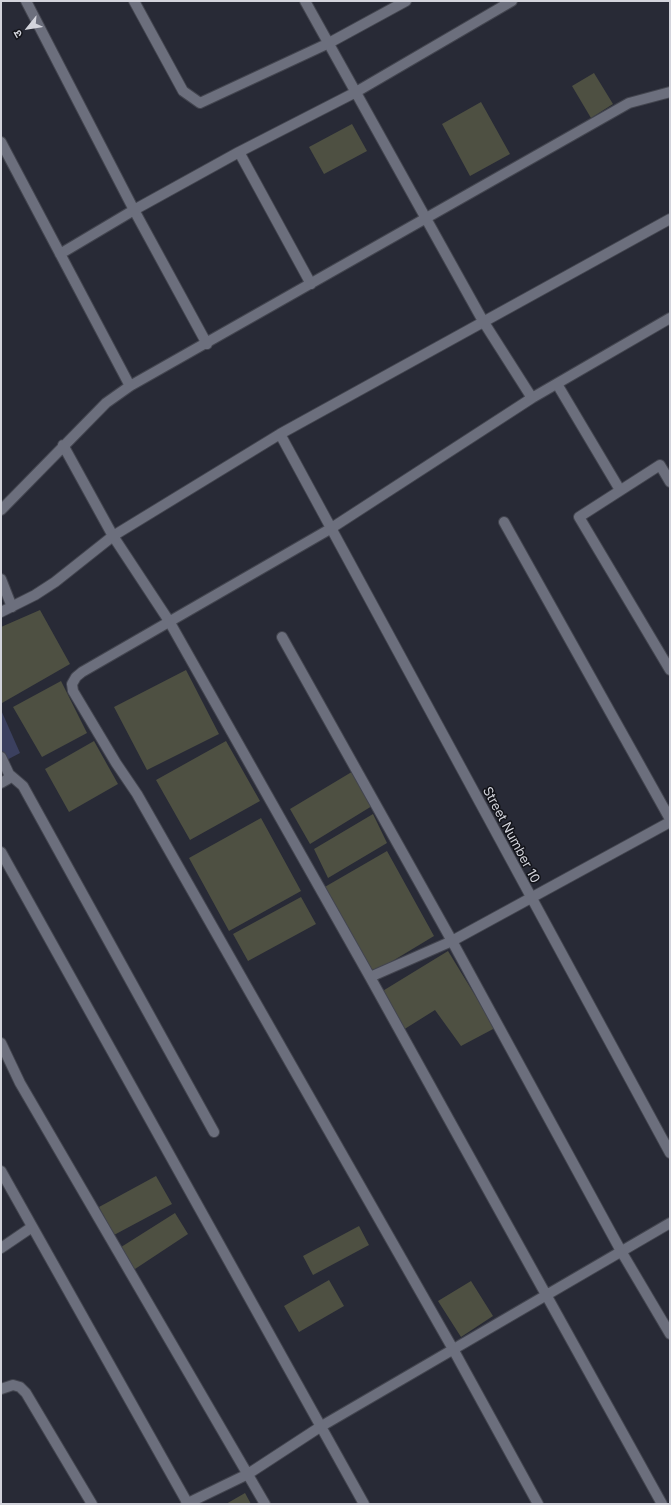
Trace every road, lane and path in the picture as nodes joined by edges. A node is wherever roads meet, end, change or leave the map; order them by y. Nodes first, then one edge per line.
1 (26, 1) edge
2 (134, 1) edge
3 (305, 1) edge
4 (406, 1) edge
5 (512, 1) edge
6 (329, 43) junction
7 (356, 92) junction
8 (670, 92) edge
9 (1, 142) edge
10 (239, 152) junction
11 (134, 210) junction
12 (426, 218) junction
13 (670, 219) edge
14 (60, 254) junction
15 (311, 284) junction
16 (670, 318) edge
17 (483, 321) junction
18 (207, 344) junction
19 (557, 384) junction
20 (130, 386) junction
21 (532, 398) junction
22 (280, 434) junction
23 (63, 445) junction
24 (670, 482) edge
25 (620, 490) junction
26 (1, 510) edge
27 (504, 522) dead end
28 (330, 529) junction
29 (113, 536) junction
30 (1, 579) edge
31 (12, 607) junction
32 (1, 612) edge
33 (169, 621) junction
34 (282, 637) dead end
35 (670, 670) edge
36 (1, 756) edge
37 (9, 774) junction
38 (1, 783) edge
39 (670, 819) edge
40 (670, 822) edge
41 (1, 852) edge
42 (530, 898) junction
43 (452, 941) junction
44 (370, 977) junction
45 (1, 1043) edge
46 (214, 1132) dead end
47 (670, 1153) edge
48 (1, 1171) edge
49 (670, 1223) edge
50 (32, 1227) junction
51 (1, 1248) edge
52 (621, 1251) junction
53 (546, 1295) junction
54 (670, 1334) edge
55 (453, 1349) junction
56 (1, 1389) edge
57 (320, 1426) junction
58 (248, 1474) junction
59 (92, 1504) edge
60 (187, 1504) edge
61 (265, 1504) edge
62 (364, 1504) edge
63 (538, 1504) edge
64 (662, 1504) edge

1 - 11 street
2 - 6 street
3 - 6 street
4 - 6 street
5 - 7 street
6 - 7 street
7 - 10 street
7 - 12 street
8 - 12 street
9 - 14 street
10 - 11 street
10 - 15 street
11 - 14 street
11 - 18 street
12 - 15 street
12 - 17 street
13 - 17 street
14 - 20 street
15 - 18 street
16 - 19 street
17 - 21 street
17 - 22 street
18 - 20 street
19 - 21 street
19 - 25 street
20 - 23 street
21 - 28 street
22 - 28 street, Street Number 10
22 - 29 street
23 - 26 street
23 - 29 street
24 - 25 street
25 - 35 street
27 - 39 street
28 - 33 street
28 - 42 street, Street Number 10
29 - 31 street
29 - 33 street
30 - 31 street
31 - 32 street
33 - 44 street
33 - 55 street
34 - 43 street
36 - 37 street
37 - 38 street
37 - 46 street
40 - 42 street
41 - 57 street
42 - 43 street
42 - 47 street, Street Number 10
43 - 44 street
43 - 52 street
44 - 53 street
45 - 58 street
48 - 50 street
49 - 52 street
50 - 51 street
50 - 60 street
52 - 53 street
52 - 54 street
53 - 55 street
53 - 64 street
55 - 57 street
55 - 63 street
56 - 59 street
57 - 58 street
57 - 62 street
58 - 60 street
58 - 61 street

